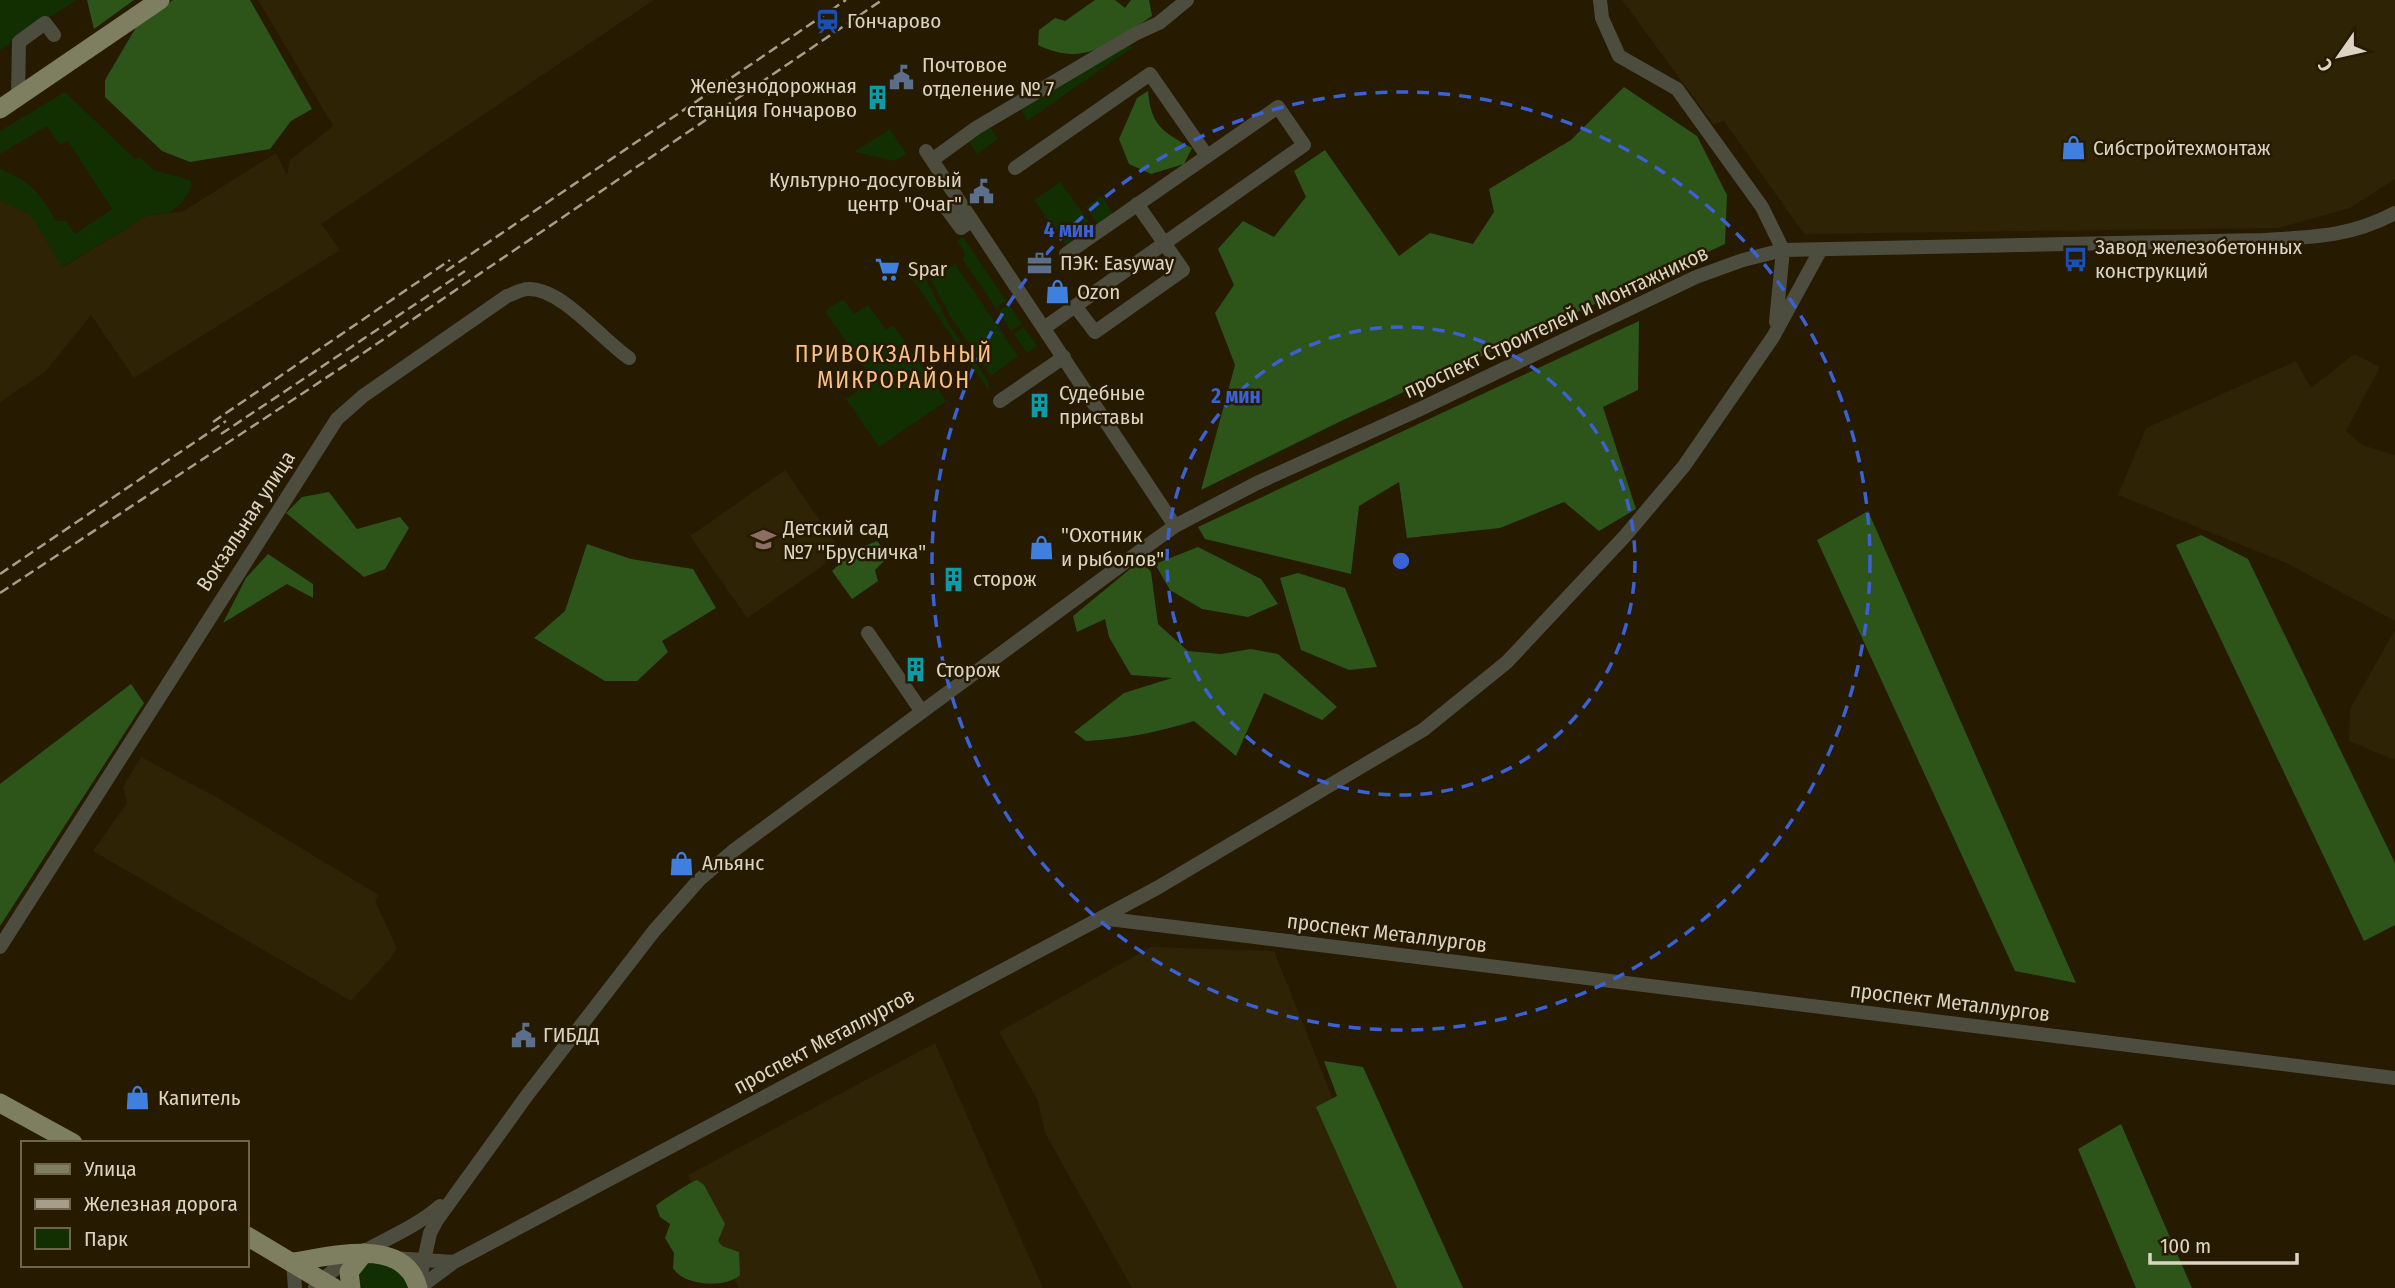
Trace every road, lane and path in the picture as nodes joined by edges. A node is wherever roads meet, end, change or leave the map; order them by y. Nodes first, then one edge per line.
1 (160, 0) edge
2 (1187, 0) edge
3 (1600, 0) edge
4 (54, 35) dead end
5 (18, 97) junction
6 (0, 109) edge
7 (1207, 156) junction
8 (1015, 168) dead end
9 (1138, 204) junction
10 (2395, 213) edge
11 (1164, 242) junction
12 (1783, 250) junction
13 (1820, 251) junction
14 (1066, 254) dead end
15 (1075, 306) junction
16 (1044, 328) junction
17 (1773, 337) junction
18 (1064, 357) junction
19 (629, 358) dead end
20 (1000, 401) dead end
21 (1175, 526) junction
22 (868, 633) dead end
23 (922, 712) junction
24 (1101, 918) junction
25 (0, 947) edge
26 (2395, 1078) edge
27 (0, 1103) edge
28 (69, 1141) edge
29 (457, 1191) junction
30 (248, 1237) edge
31 (364, 1253) junction
32 (388, 1257) junction
33 (293, 1262) junction
34 (423, 1262) junction
35 (454, 1262) junction
36 (323, 1286) edge
37 (295, 1288) edge
38 (351, 1288) edge
39 (418, 1288) edge

1 - 5 main road
2 - 16 street
3 - 12 street
4 - 5 street
5 - 6 main road
7 - 8 street
7 - 9 street
7 - 11 street
9 - 11 street
9 - 14 street
10 - 13 street, проспект Строителей и Монтажников
11 - 15 street
11 - 15 street
12 - 13 street, проспект Строителей и Монтажников
12 - 17 street
12 - 21 street, проспект Строителей и Монтажников
13 - 17 street
15 - 16 street
16 - 18 street
17 - 24 street
18 - 20 street
18 - 21 street
19 - 25 street, Вокзальная улица
21 - 23 street, проспект Строителей и Монтажников
22 - 23 street
23 - 29 street, проспект Строителей и Монтажников
24 - 26 street, проспект Металлургов
24 - 35 street, проспект Металлургов
27 - 28 main road
29 - 31 street, проспект Строителей и Монтажников
29 - 34 street, проспект Строителей и Монтажников
30 - 33 main road
31 - 32 main road
31 - 33 main road
31 - 36 street, проспект Строителей и Монтажников
31 - 38 main road
32 - 34 street, проспект Металлургов
32 - 39 main road
33 - 36 main road
33 - 37 street
34 - 35 street, проспект Металлургов
34 - 39 street, проспект Строителей и Монтажников
35 - 39 street, проспект Металлургов

